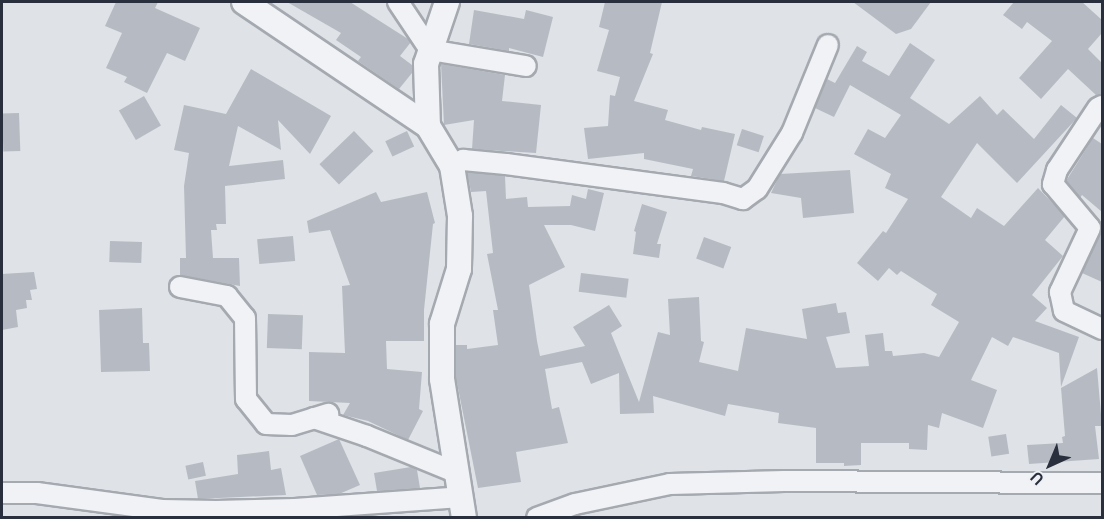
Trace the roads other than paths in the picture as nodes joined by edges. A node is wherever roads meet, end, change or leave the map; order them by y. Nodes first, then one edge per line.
1 (244, 2) edge
2 (398, 2) edge
3 (447, 2) edge
4 (828, 45) dead end
5 (430, 51) junction
6 (526, 66) dead end
7 (1102, 106) edge
8 (428, 126) junction
9 (452, 166) junction
10 (180, 287) dead end
11 (1102, 329) edge
12 (457, 473) junction
13 (1102, 483) edge
14 (2, 493) edge
15 (463, 507) edge
16 (537, 518) edge

1 - 8 street
2 - 5 street
3 - 5 street
4 - 9 street
5 - 6 street
5 - 8 street
7 - 11 street
8 - 9 street
9 - 12 street
10 - 12 street
12 - 15 street
13 - 16 street
14 - 15 street

